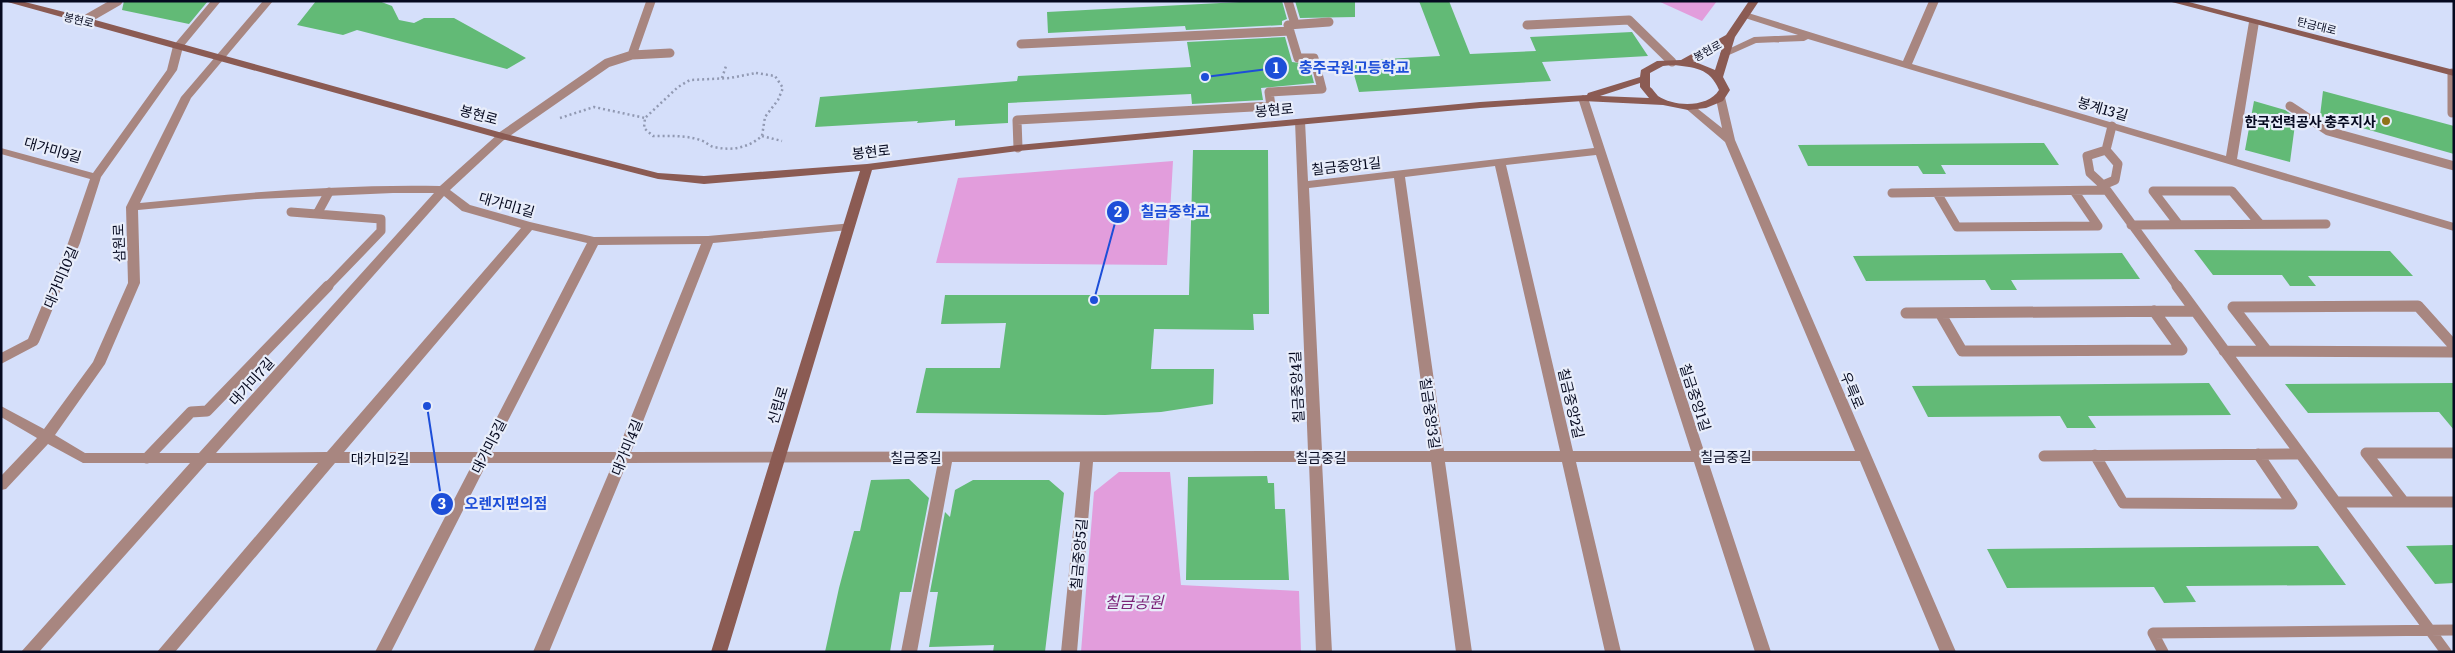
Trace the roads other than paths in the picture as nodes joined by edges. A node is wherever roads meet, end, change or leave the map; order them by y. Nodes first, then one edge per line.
1 (118, 1) edge
2 (216, 1) edge
3 (268, 1) edge
4 (651, 1) edge
5 (1288, 1) edge
6 (1754, 1) edge
7 (1934, 1) edge
8 (2173, 1) edge
9 (13, 2) edge
10 (1746, 15) junction
11 (86, 20) junction
12 (1329, 22) dead end
13 (2254, 22) junction
14 (1527, 26) dead end
15 (1292, 28) junction
16 (1730, 37) junction
17 (1021, 44) dead end
18 (178, 46) junction
19 (1841, 46) junction
20 (1726, 52) junction
21 (670, 53) dead end
22 (632, 55) junction
23 (220, 59) junction
24 (1672, 62) junction
25 (1684, 62) junction
26 (1906, 66) junction
27 (2453, 73) edge
28 (1718, 77) junction
29 (1643, 79) junction
30 (1583, 98) junction
31 (1721, 99) junction
32 (1664, 102) junction
33 (2290, 106) dead end
34 (1689, 107) junction
35 (2452, 113) dead end
36 (1300, 121) junction
37 (2112, 126) junction
38 (502, 136) junction
39 (1730, 140) junction
40 (1018, 148) junction
41 (2106, 150) junction
42 (1, 151) edge
43 (1600, 151) junction
44 (2231, 161) junction
45 (1500, 162) junction
46 (2454, 166) edge
47 (867, 167) junction
48 (1399, 174) junction
49 (96, 177) junction
50 (1303, 184) junction
51 (2104, 188) junction
52 (443, 190) junction
53 (2074, 191) junction
54 (329, 192) junction
55 (1892, 193) dead end
56 (1937, 193) junction
57 (132, 207) junction
58 (291, 212) dead end
59 (317, 214) junction
60 (2260, 224) junction
61 (2326, 224) dead end
62 (2131, 225) junction
63 (2179, 225) junction
64 (529, 226) junction
65 (849, 226) junction
66 (2454, 227) edge
67 (708, 240) junction
68 (594, 241) junction
69 (2154, 311) junction
70 (2194, 311) junction
71 (1906, 313) dead end
72 (1940, 313) junction
73 (2454, 346) edge
74 (2224, 351) junction
75 (2267, 351) junction
76 (2454, 352) edge
77 (1, 359) edge
78 (1, 411) edge
79 (46, 437) junction
80 (2454, 453) edge
81 (2258, 454) junction
82 (2300, 454) junction
83 (2095, 455) junction
84 (1699, 456) junction
85 (1864, 456) junction
86 (2044, 456) dead end
87 (778, 457) junction
88 (946, 457) junction
89 (1087, 457) junction
90 (1315, 457) junction
91 (1437, 457) junction
92 (1568, 457) junction
93 (147, 458) junction
94 (201, 458) junction
95 (331, 458) junction
96 (483, 458) junction
97 (622, 458) junction
98 (1, 485) edge
99 (2336, 502) junction
100 (2404, 502) junction
101 (2454, 502) edge
102 (2430, 630) junction
103 (2454, 630) edge
104 (29, 652) edge
105 (165, 652) edge
106 (383, 652) edge
107 (541, 652) edge
108 (719, 652) edge
109 (909, 652) edge
110 (1069, 652) edge
111 (1324, 652) edge
112 (1464, 652) edge
113 (1613, 652) edge
114 (1763, 652) edge
115 (1948, 652) edge
116 (2163, 652) edge
117 (2446, 652) edge

1 - 11 lane
2 - 18 street
3 - 23 street, 삼원로
4 - 22 lane
5 - 15 lane
6 - 10 street, 봉현로
7 - 26 street
8 - 13 street, 탄금대로
9 - 11 street, 봉현로
10 - 16 street, 봉현로
10 - 19 street, 봉계13길
11 - 18 street, 봉현로
12 - 15 lane
13 - 27 street, 탄금대로
13 - 44 street
14 - 24 lane
15 - 17 lane
15 - 40 lane
16 - 20 street, 봉현로
16 - 25 street, 봉현로
18 - 23 street, 봉현로
18 - 49 street
19 - 20 street
19 - 26 street, 봉계13길
20 - 28 street, 봉현로
21 - 22 lane
22 - 38 lane
23 - 38 street, 봉현로
23 - 57 street, 삼원로
24 - 25 street
24 - 29 street
25 - 28 street
26 - 37 street, 봉계13길
27 - 35 lane
28 - 31 street
29 - 30 street, 봉현로
29 - 32 street
30 - 32 street, 봉현로
30 - 36 street, 봉현로
30 - 43 street, 칠금중앙1길
31 - 34 street
31 - 39 street, 우륵로
32 - 34 street, 봉현로
33 - 46 lane
34 - 39 street, 우륵로
36 - 40 street, 봉현로
36 - 50 street, 칠금중앙4길
37 - 41 lane
37 - 44 street, 봉계13길
38 - 47 street, 봉현로
38 - 52 street, 대가미7길
39 - 85 street, 우륵로
40 - 47 street, 봉현로
41 - 51 lane
41 - 51 lane
42 - 49 street, 대가미9길
43 - 45 street, 칠금중앙1길
43 - 84 street, 칠금중앙1길
44 - 66 street, 봉계13길
45 - 48 street, 칠금중앙1길
45 - 92 street, 칠금중앙2길
47 - 65 street, 신립로
48 - 50 street, 칠금중앙1길
48 - 91 street, 칠금중앙3길
49 - 77 street, 대가미10길
50 - 90 street, 칠금중앙4길
51 - 53 lane
51 - 62 lane
52 - 54 street
52 - 64 street, 대가미1길
52 - 94 street, 대가미7길
53 - 56 lane
53 - 56 lane
54 - 57 street
54 - 59 lane
55 - 56 lane
57 - 79 street, 삼원로
58 - 59 lane
59 - 93 lane
60 - 61 lane
60 - 63 lane
60 - 63 lane
62 - 63 lane
62 - 70 lane
64 - 68 street, 대가미1길
64 - 95 street
65 - 67 street, 대가미1길
65 - 87 street, 신립로
67 - 68 street, 대가미1길
67 - 97 street, 대가미4길
68 - 96 street, 대가미5길
69 - 70 lane
69 - 72 lane
69 - 72 lane
70 - 74 lane
71 - 72 lane
73 - 75 lane
74 - 75 lane
74 - 82 lane
75 - 76 lane
78 - 79 street
79 - 93 street, 대가미2길
79 - 98 street, 삼원로
80 - 100 lane
81 - 82 lane
81 - 83 lane
81 - 83 lane
82 - 99 lane
83 - 86 lane
84 - 85 street, 칠금중길
84 - 92 street, 칠금중길
84 - 114 street, 칠금중앙1길
85 - 115 street, 우륵로
87 - 88 street, 칠금중길
87 - 97 street, 대가미2길
87 - 108 street, 신립로
88 - 89 street, 칠금중길
88 - 109 street
89 - 90 street, 칠금중길
89 - 110 street, 칠금중앙5길
90 - 91 street, 칠금중길
90 - 111 street, 칠금중앙4길
91 - 92 street, 칠금중길
91 - 112 street, 칠금중앙3길
92 - 113 street, 칠금중앙2길
93 - 94 street, 대가미2길
94 - 95 street, 대가미2길
94 - 104 street, 대가미7길
95 - 96 street, 대가미2길
95 - 105 street
96 - 97 street, 대가미2길
96 - 106 street, 대가미5길
97 - 107 street, 대가미4길
99 - 100 lane
99 - 102 lane
100 - 101 lane
102 - 103 lane
102 - 116 lane
102 - 117 lane

